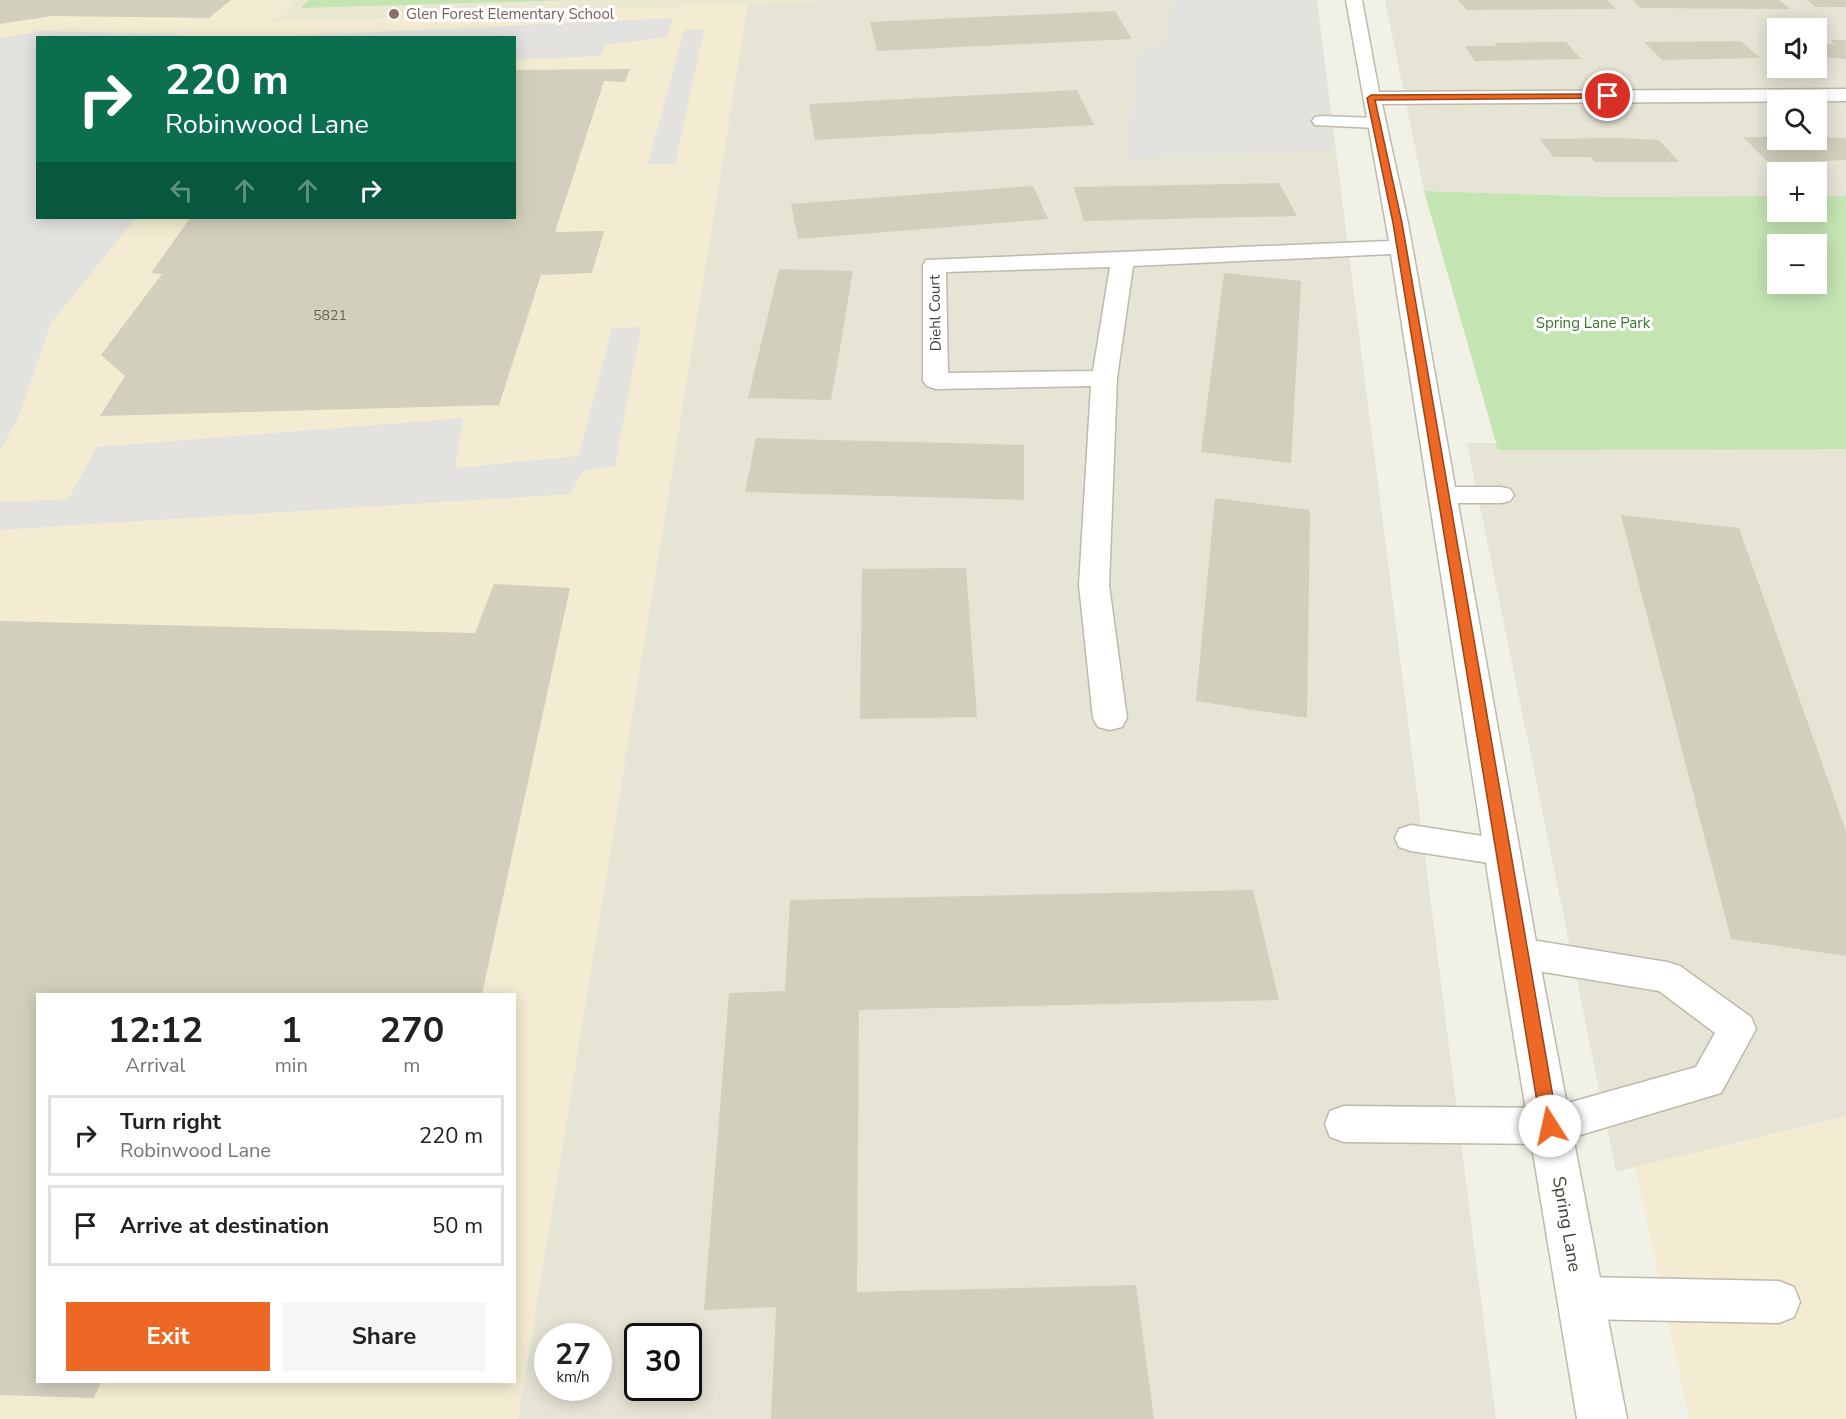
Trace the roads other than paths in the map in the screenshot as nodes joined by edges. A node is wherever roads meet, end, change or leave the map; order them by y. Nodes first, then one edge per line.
1 (1354, 0) edge
2 (1846, 95) edge
3 (1373, 110) junction
4 (1321, 121) dead end
5 (1400, 247) junction
6 (1123, 260) junction
7 (1104, 378) junction
8 (1442, 495) junction
9 (1501, 495) dead end
10 (1110, 718) dead end
11 (1411, 838) dead end
12 (1502, 852) junction
13 (1519, 953) junction
14 (1344, 1124) dead end
15 (1550, 1126) junction
16 (1581, 1298) junction
17 (1779, 1302) dead end
18 (1602, 1419) edge

1 - 3 street, Spring Lane
2 - 3 street
3 - 4 lane
3 - 5 street, Spring Lane
5 - 6 street, Diehl Court
5 - 8 street, Spring Lane
6 - 7 street
6 - 7 street, Diehl Court
7 - 10 street
8 - 9 lane
8 - 12 street, Spring Lane
11 - 12 lane
12 - 13 street, Spring Lane
13 - 15 street, Spring Lane
13 - 15 lane
14 - 15 lane
15 - 16 street, Spring Lane
16 - 17 lane
16 - 18 street, Spring Lane

